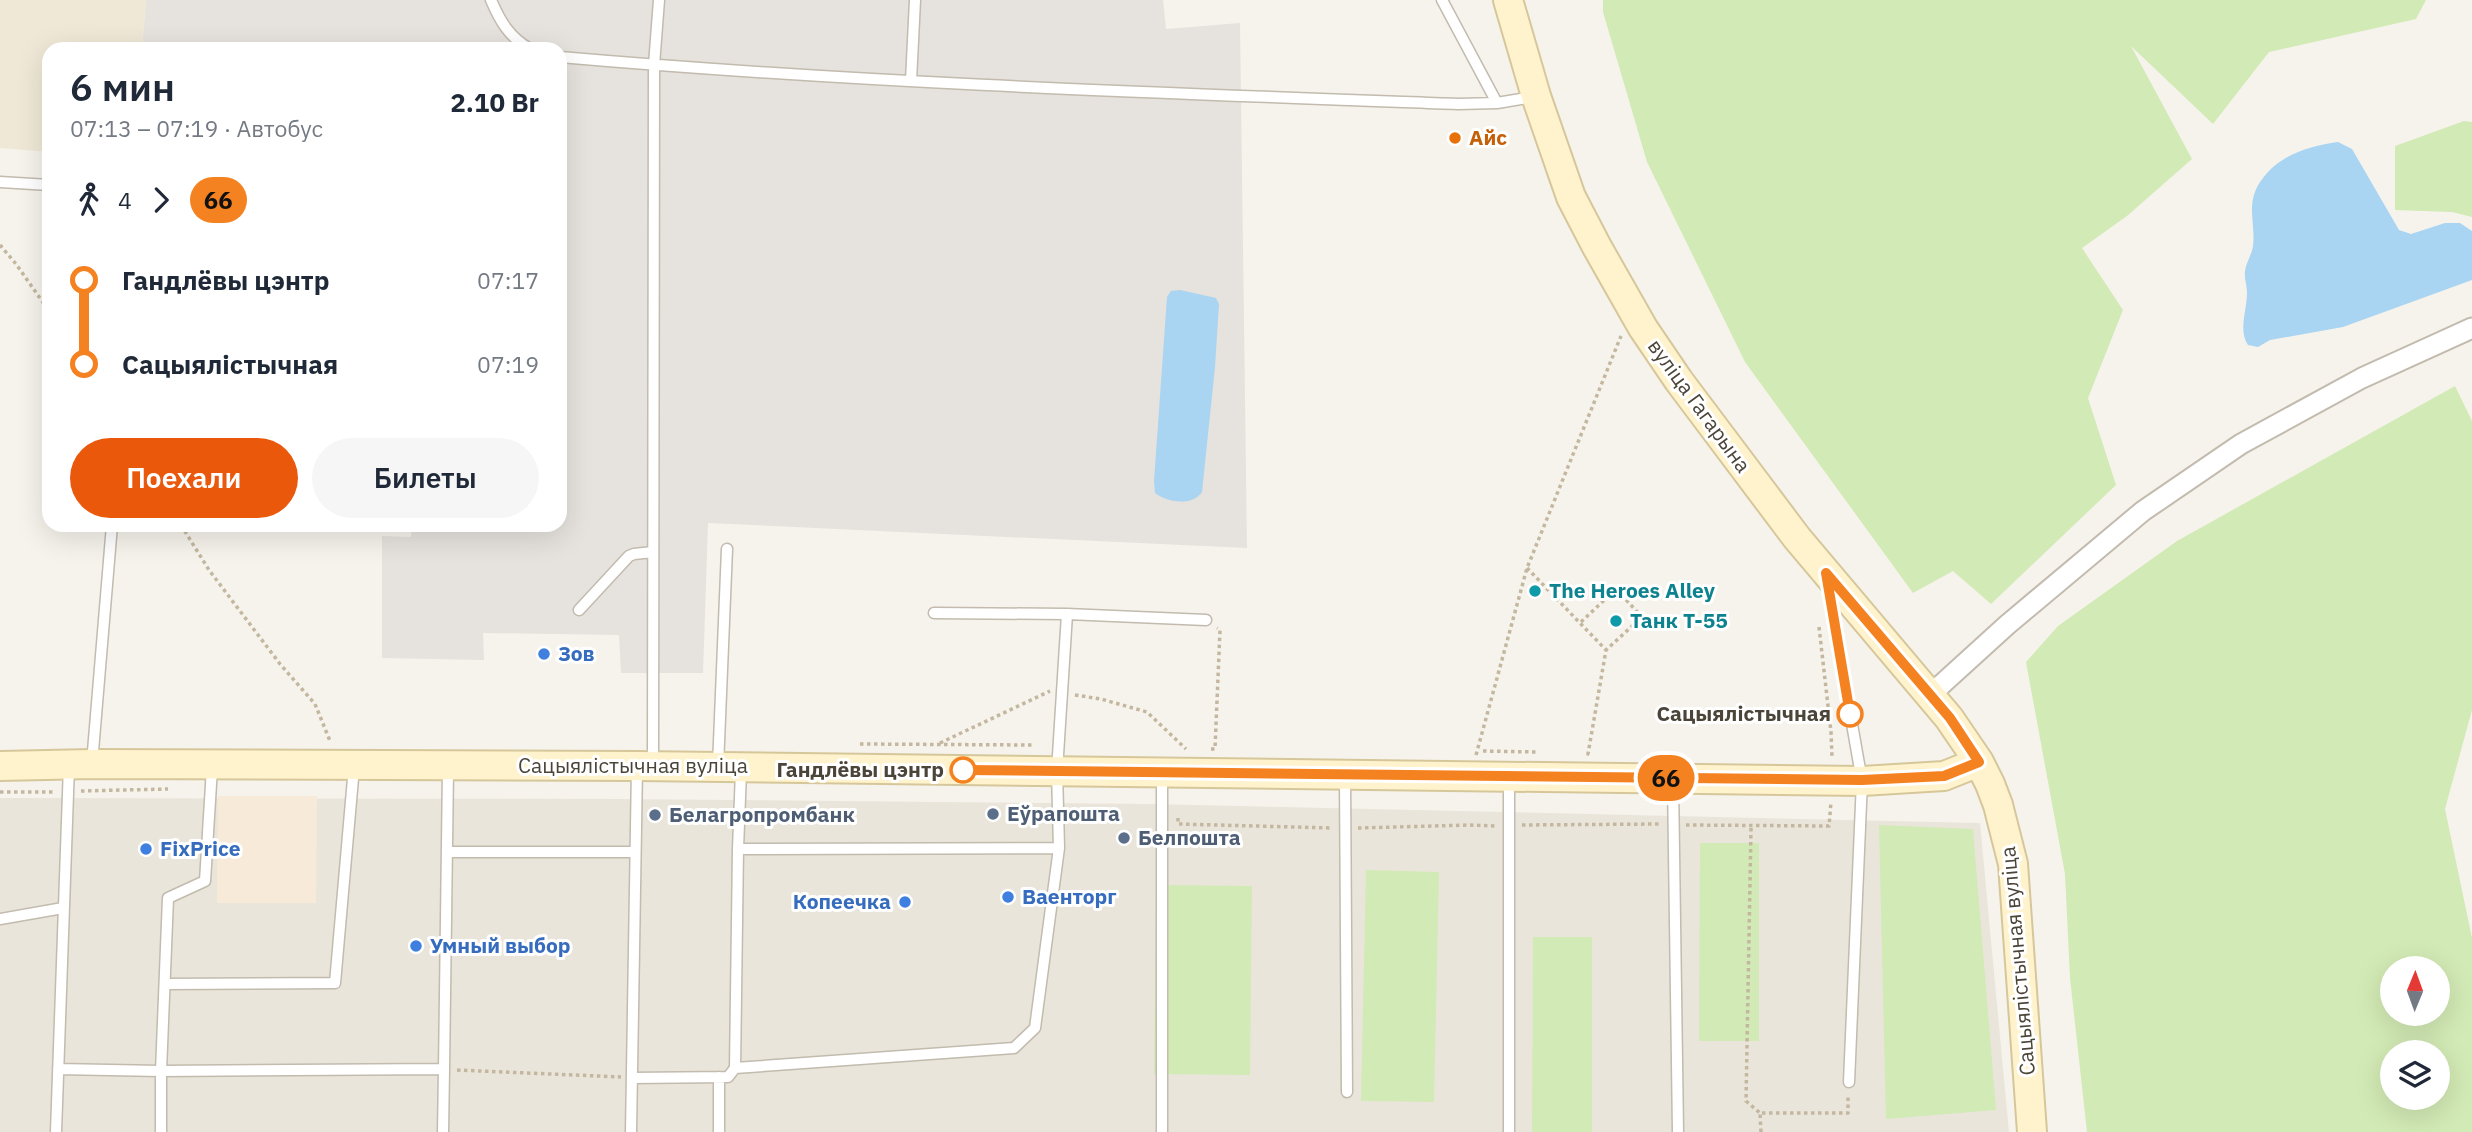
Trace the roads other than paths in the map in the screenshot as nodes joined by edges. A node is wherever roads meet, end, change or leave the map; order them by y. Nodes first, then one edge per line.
1 (491, 0) edge
2 (659, 0) edge
3 (915, 0) edge
4 (1442, 0) edge
5 (1508, 0) edge
6 (517, 42) edge
7 (567, 58) edge
8 (654, 65) junction
9 (911, 80) junction
10 (1536, 96) junction
11 (1497, 103) junction
12 (0, 182) edge
13 (42, 185) edge
14 (2472, 328) edge
15 (111, 532) edge
16 (727, 549) dead end
17 (653, 552) junction
18 (1826, 573) junction
19 (579, 610) dead end
20 (934, 614) dead end
21 (1068, 614) junction
22 (1206, 620) road end
23 (1930, 695) junction
24 (1167, 760) junction
25 (1979, 762) junction
26 (212, 764) junction
27 (354, 765) junction
28 (448, 765) junction
29 (0, 766) edge
30 (645, 766) junction
31 (729, 767) junction
32 (1057, 771) junction
33 (76, 773) junction
34 (1345, 774) junction
35 (1509, 776) junction
36 (1674, 778) junction
37 (1862, 780) junction
38 (1059, 848) junction
39 (738, 849) junction
40 (447, 852) junction
41 (635, 852) junction
42 (63, 908) junction
43 (0, 919) edge
44 (165, 985) junction
45 (58, 1069) junction
46 (444, 1069) junction
47 (735, 1069) junction
48 (161, 1071) junction
49 (719, 1077) junction
50 (632, 1078) junction
51 (1849, 1082) road end
52 (1347, 1092) dead end
53 (56, 1132) edge
54 (161, 1132) edge
55 (443, 1132) edge
56 (631, 1132) edge
57 (719, 1132) edge
58 (1162, 1132) edge
59 (1509, 1132) edge
60 (1678, 1132) edge
61 (2032, 1132) edge

1 - 6 lane
2 - 8 lane
3 - 9 lane
4 - 11 lane
5 - 10 main road, вуліца Гагарына
7 - 8 lane
8 - 9 lane
8 - 17 lane
9 - 11 lane
10 - 11 lane
10 - 18 main road, вуліца Гагарына
12 - 13 lane
14 - 23 street
15 - 33 lane
16 - 31 lane
17 - 19 lane
17 - 30 lane
18 - 23 main road, вуліца Гагарына
18 - 37 lane
20 - 21 lane
21 - 22 lane
21 - 32 lane
23 - 25 main road, вуліца Гагарына
24 - 32 main road, Сацыялістычная вуліца
24 - 34 main road, Сацыялістычная вуліца
24 - 58 lane
25 - 37 main road, Сацыялістычная вуліца
25 - 61 main road, Сацыялістычная вуліца
26 - 27 main road, Сацыялістычная вуліца
26 - 33 main road, Сацыялістычная вуліца
26 - 44 lane
27 - 28 main road, Сацыялістычная вуліца
27 - 44 lane
28 - 30 main road, Сацыялістычная вуліца
28 - 40 lane
29 - 33 main road, Сацыялістычная вуліца
30 - 31 main road, Сацыялістычная вуліца
30 - 41 lane
31 - 32 main road, Сацыялістычная вуліца
31 - 39 lane
32 - 38 lane
33 - 42 lane
34 - 35 main road, Сацыялістычная вуліца
34 - 52 lane
35 - 36 main road, Сацыялістычная вуліца
35 - 59 lane
36 - 37 main road, Сацыялістычная вуліца
36 - 60 lane
37 - 51 lane
38 - 39 lane
38 - 47 lane
39 - 47 lane
40 - 41 lane
40 - 46 lane
41 - 50 lane
42 - 43 lane
42 - 45 lane
44 - 48 lane
45 - 48 lane
45 - 53 lane
46 - 48 lane
46 - 55 lane
47 - 49 lane
48 - 54 lane
49 - 50 lane
49 - 57 lane
50 - 56 lane

